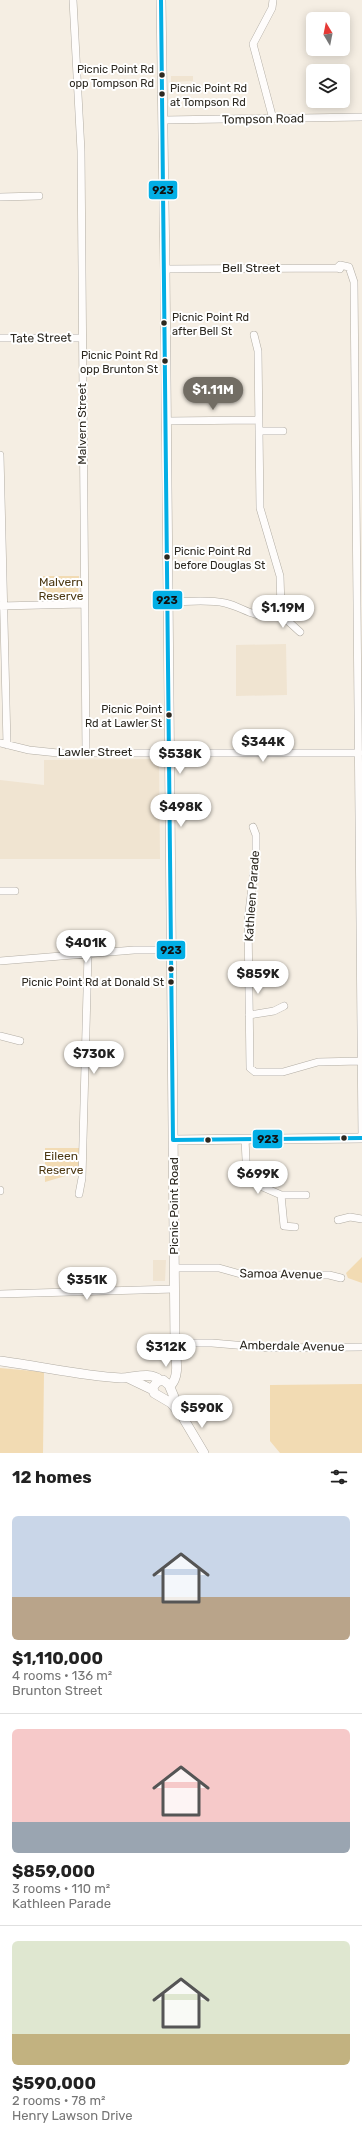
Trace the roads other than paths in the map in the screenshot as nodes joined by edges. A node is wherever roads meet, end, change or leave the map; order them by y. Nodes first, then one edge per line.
1 (73, 0) edge
2 (161, 0) edge
3 (274, 0) edge
4 (362, 117) edge
5 (273, 119) junction
6 (164, 120) junction
7 (39, 196) dead end
8 (0, 198) edge
9 (165, 269) junction
10 (254, 335) dead end
11 (0, 338) edge
12 (82, 338) junction
13 (259, 420) junction
14 (167, 421) junction
15 (259, 431) junction
16 (283, 431) dead end
17 (0, 455) edge
18 (359, 519) edge
19 (168, 602) junction
20 (83, 604) junction
21 (360, 604) edge
22 (2, 606) edge
23 (278, 612) junction
24 (300, 632) dead end
25 (360, 722) edge
26 (3, 744) edge
27 (86, 753) junction
28 (358, 753) junction
29 (170, 754) junction
30 (253, 827) dead end
31 (361, 862) edge
32 (15, 891) dead end
33 (0, 892) edge
34 (171, 950) junction
35 (88, 954) junction
36 (0, 961) edge
37 (284, 1006) dead end
38 (249, 1015) junction
39 (0, 1036) edge
40 (20, 1041) dead end
41 (361, 1061) junction
42 (362, 1138) edge
43 (173, 1140) junction
44 (245, 1140) junction
45 (79, 1194) dead end
46 (281, 1195) junction
47 (306, 1195) dead end
48 (362, 1219) edge
49 (338, 1220) dead end
50 (295, 1227) dead end
51 (174, 1268) junction
52 (341, 1278) dead end
53 (174, 1290) junction
54 (0, 1294) edge
55 (175, 1343) junction
56 (362, 1347) edge
57 (0, 1361) edge
58 (126, 1378) junction
59 (166, 1384) junction
60 (153, 1390) junction
61 (162, 1398) junction
62 (182, 1416) junction
63 (204, 1453) edge

1 - 12 street, Malvern Street
2 - 6 street, Picnic Point Road
3 - 5 street
4 - 5 street, Tompson Road
5 - 6 street, Tompson Road
6 - 9 street, Picnic Point Road
7 - 8 street
9 - 14 street, Picnic Point Road
9 - 18 street, Bell Street
10 - 13 street
11 - 12 street, Tate Street
12 - 20 street, Malvern Street
13 - 14 street
13 - 15 street
14 - 19 street, Picnic Point Road
15 - 16 street
15 - 23 street
17 - 22 street
18 - 21 street
19 - 23 street
19 - 29 street, Picnic Point Road
20 - 22 street
20 - 27 street, Malvern Street
21 - 25 street
22 - 26 street
23 - 24 street
25 - 28 street
26 - 27 street, Lawler Street
27 - 29 street, Lawler Street
28 - 29 street, Lawler Street
28 - 31 street
29 - 34 street, Picnic Point Road
30 - 38 street, Kathleen Parade
31 - 41 street
32 - 33 street
34 - 35 street
34 - 43 street, Picnic Point Road
35 - 36 street
35 - 45 street
37 - 38 street
38 - 41 street, Kathleen Parade
39 - 40 street
41 - 42 street
42 - 44 street
43 - 44 street
43 - 51 street, Picnic Point Road
44 - 46 street
46 - 47 street
46 - 50 street
48 - 49 street
51 - 52 street, Samoa Avenue
51 - 53 street, Picnic Point Road
53 - 54 street
53 - 55 street, Picnic Point Road
55 - 56 street, Amberdale Avenue
55 - 59 street, Picnic Point Road
57 - 58 street
58 - 59 street
58 - 60 street
59 - 60 street
59 - 61 street
59 - 62 street
60 - 61 street
61 - 62 street
62 - 63 street

